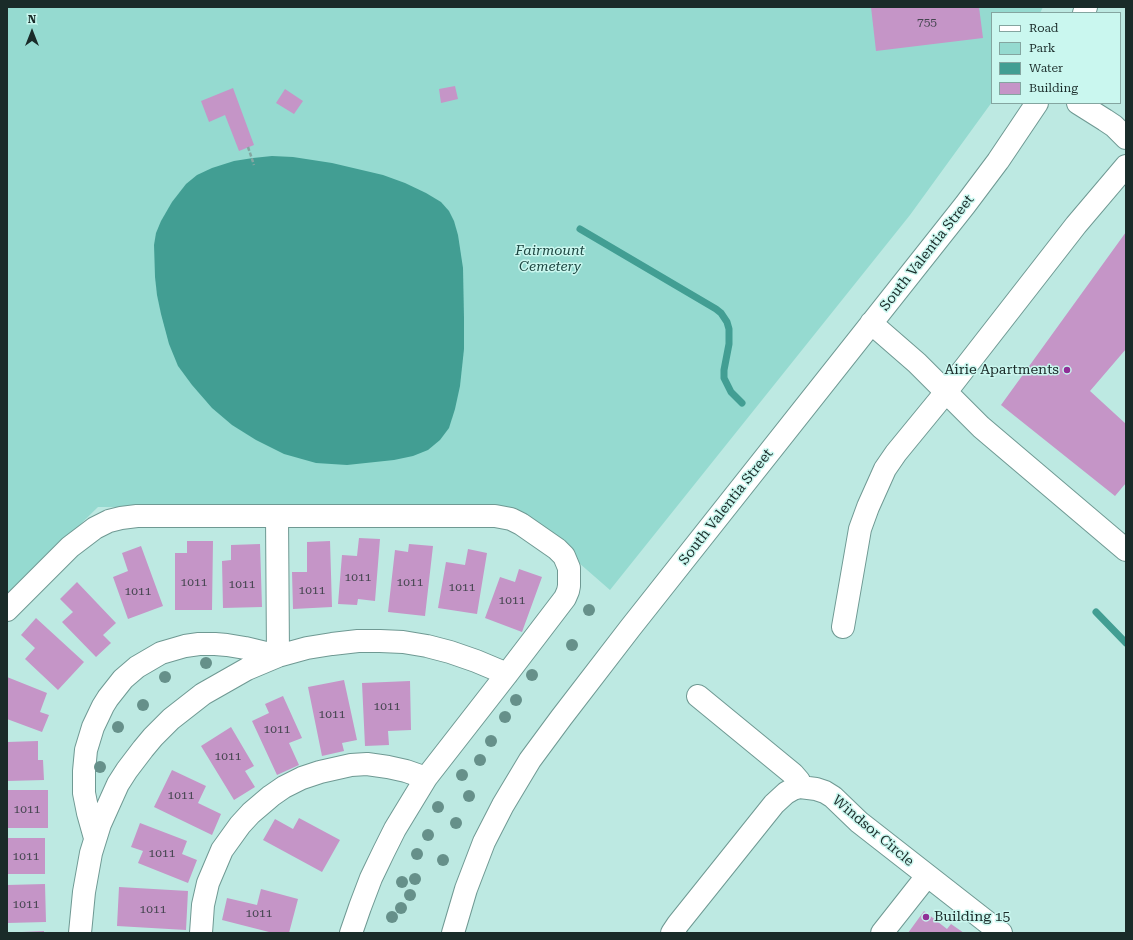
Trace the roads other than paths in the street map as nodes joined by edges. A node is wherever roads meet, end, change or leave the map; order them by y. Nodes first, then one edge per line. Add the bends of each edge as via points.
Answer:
1 (1036, 104) edge
2 (1080, 104) edge
3 (1126, 138) edge
4 (1126, 166) edge
5 (871, 323) junction
6 (946, 392) junction
7 (277, 516) junction
8 (1126, 550) edge
9 (7, 610) edge
10 (843, 627) dead end
11 (278, 656) junction
12 (507, 674) junction
13 (698, 696) dead end
14 (426, 778) junction
15 (800, 787) junction
16 (95, 838) junction
17 (927, 876) junction
18 (80, 933) edge
19 (201, 933) edge
20 (351, 933) edge
21 (454, 933) edge
22 (672, 933) edge
23 (882, 933) edge
24 (1001, 933) edge

1 - 5 street, South Valentia Street via 995,165
2 - 3 street via 1110,123
4 - 6 street via 1076,225
5 - 6 street
5 - 21 street, South Valentia Street via 631,627 530,760 484,842 466,889
6 - 8 street via 991,436
6 - 10 street via 885,469 868,507 856,546
7 - 9 street via 137,516 109,521 70,547
7 - 11 street
7 - 12 street via 495,516 511,519 526,527 564,556 569,568 570,584 565,598
11 - 12 street via 339,643 403,642 450,652
11 - 16 street via 221,683 171,719 127,770 112,797
11 - 16 street via 227,645 185,646 161,653 137,667 124,679 103,706 86,750 84,793
12 - 14 street
13 - 15 street via 793,774
14 - 19 street via 383,766 351,765 320,772 284,787 250,813 222,850 208,883
14 - 20 street via 395,829 372,878
15 - 17 street, Windsor Circle via 816,789 833,797 859,822
15 - 22 street via 786,793 774,804
16 - 18 street via 84,892
17 - 23 street
17 - 24 street, Windsor Circle

